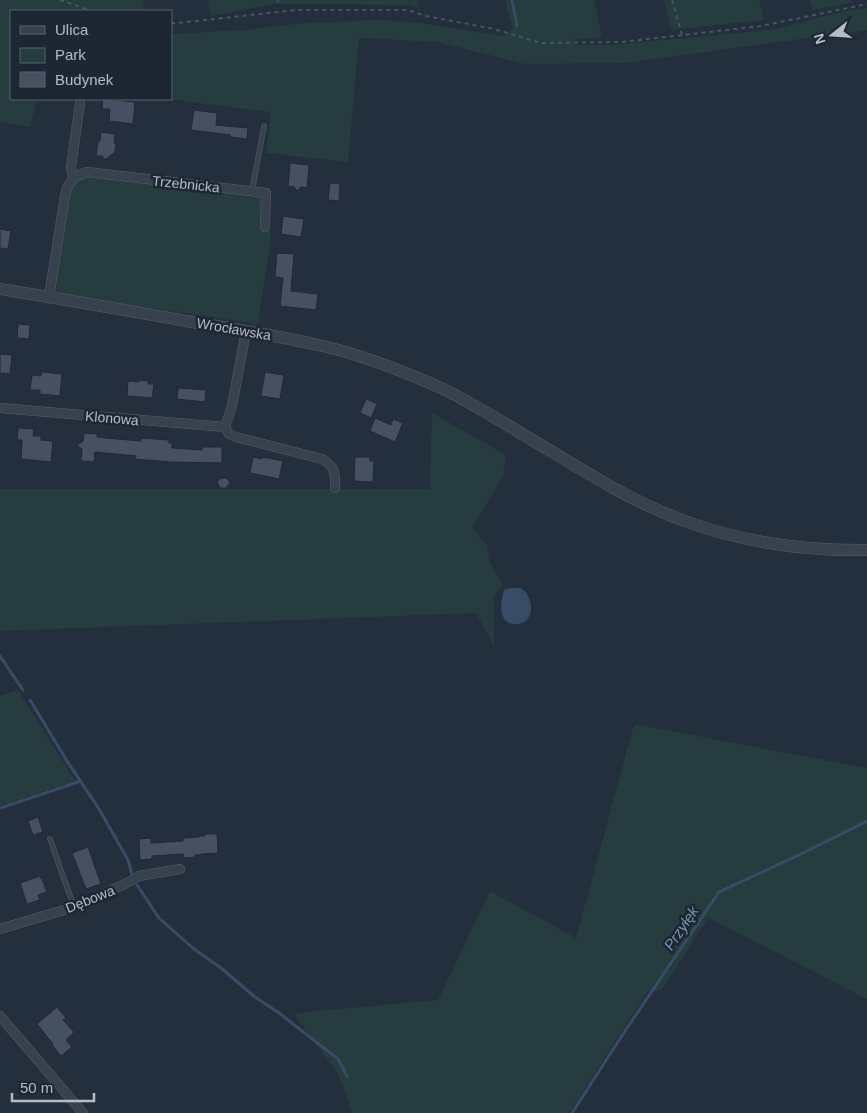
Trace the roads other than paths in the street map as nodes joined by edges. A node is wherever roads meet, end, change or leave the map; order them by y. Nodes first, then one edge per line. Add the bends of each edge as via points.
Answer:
1 (80, 103) dead end
2 (264, 126) dead end
3 (73, 179) junction
4 (252, 191) junction
5 (265, 227) dead end
6 (0, 289) edge
7 (49, 297) junction
8 (246, 331) junction
9 (0, 408) edge
10 (225, 427) junction
11 (335, 488) dead end
12 (867, 550) edge
13 (50, 839) dead end
14 (180, 870) dead end
15 (74, 907) junction
16 (0, 929) edge
17 (0, 1016) edge
18 (83, 1113) edge

1 - 3 street via 71,167
2 - 4 lane
3 - 4 street, Trzebnicka via 87,172
3 - 7 street via 64,196
4 - 5 street via 266,193
6 - 7 street, Wrocławska
7 - 8 street, Wrocławska
8 - 10 street
8 - 12 street, Wrocławska via 318,344 418,377 459,397 593,476 654,508 707,529 778,544
9 - 10 street, Klonowa
10 - 11 street, Klonowa via 236,437 322,459 332,466
13 - 15 lane
14 - 15 street, Dębowa via 139,876
15 - 16 street, Dębowa
17 - 18 street

